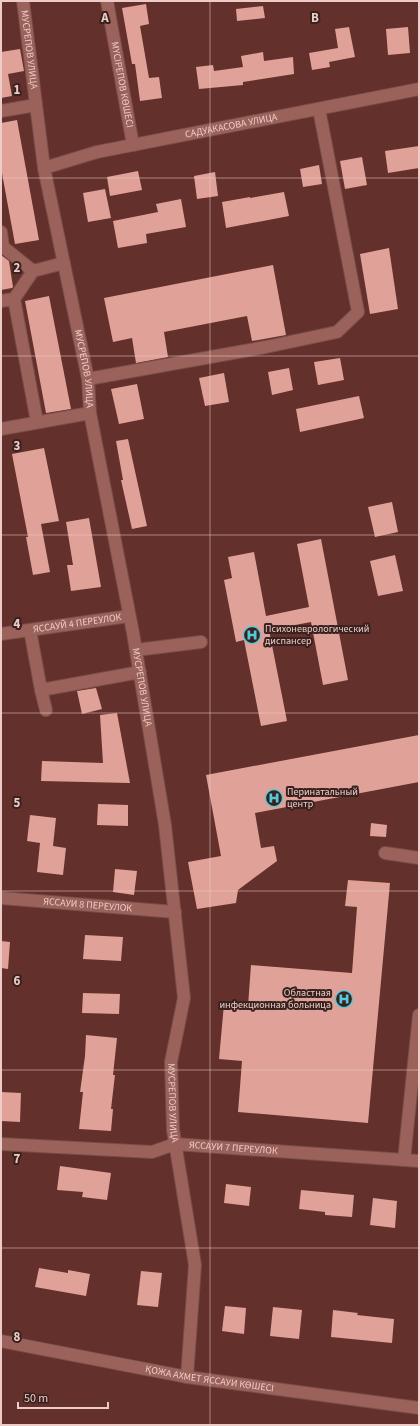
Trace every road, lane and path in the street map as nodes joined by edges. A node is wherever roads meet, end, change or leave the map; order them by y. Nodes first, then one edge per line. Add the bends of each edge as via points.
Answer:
1 (23, 1) edge
2 (107, 1) edge
3 (419, 89) edge
4 (36, 105) junction
5 (319, 109) junction
6 (1, 111) edge
7 (133, 145) junction
8 (44, 168) junction
9 (1, 232) edge
10 (2, 247) edge
11 (64, 263) junction
12 (33, 271) junction
13 (14, 299) junction
14 (1, 301) edge
15 (88, 379) junction
16 (90, 413) junction
17 (37, 422) junction
18 (1, 429) edge
19 (129, 616) junction
20 (30, 630) junction
21 (1, 634) edge
22 (201, 642) dead end
23 (136, 650) junction
24 (140, 672) junction
25 (41, 690) junction
26 (46, 710) dead end
27 (385, 854) dead end
28 (419, 858) edge
29 (1, 898) edge
30 (175, 912) junction
31 (419, 1015) edge
32 (1, 1144) edge
33 (175, 1144) junction
34 (404, 1160) junction
35 (419, 1161) edge
36 (1, 1341) edge
37 (187, 1377) junction
38 (419, 1408) edge

1 - 4 street, МУСРЕПОВ УЛИЦА
2 - 7 street, МҮСІРЕПОВ КӨШЕСІ
3 - 5 street, САДУАКАСОВА УЛИЦА
4 - 6 street
4 - 8 street, МУСРЕПОВ УЛИЦА
5 - 7 street, САДУАКАСОВА УЛИЦА
5 - 15 street via 358,312 337,332
7 - 8 street, САДУАКАСОВА УЛИЦА via 97,152
8 - 11 street, МУСРЕПОВ УЛИЦА
9 - 10 street
10 - 12 street
11 - 12 street
11 - 15 street, МУСРЕПОВ УЛИЦА
12 - 13 street
13 - 14 street
13 - 17 street
15 - 16 street, МУСРЕПОВ УЛИЦА
16 - 17 street
16 - 19 street, МУСРЕПОВ УЛИЦА
17 - 18 street
19 - 20 street, ЯССАУЙ 4 ПЕРЕУЛОК
19 - 23 street, МУСРЕПОВ УЛИЦА
20 - 21 street, ЯССАУЙ 4 ПЕРЕУЛОК
20 - 25 street
22 - 23 street
23 - 24 street, МУСРЕПОВ УЛИЦА
24 - 25 street
24 - 30 street, МУСРЕПОВ УЛИЦА via 165,825
25 - 26 street
27 - 28 street
29 - 30 street, ЯССАУИ 8 ПЕРЕУЛОК
30 - 33 street, МУСРЕПОВ УЛИЦА via 184,998 171,1062
31 - 34 street
32 - 33 street, ЯССАУИ 7 ПЕРЕУЛОК via 152,1152
33 - 34 street, ЯССАУИ 7 ПЕРЕУЛОК
33 - 37 street, МУСРЕПОВ УЛИЦА via 195,1265
34 - 35 street, ЯССАУИ 7 ПЕРЕУЛОК
36 - 37 street, ҚОЖА АХМЕТ ЯССАУИ КӨШЕСІ
37 - 38 street, ҚОЖА АХМЕТ ЯССАУИ КӨШЕСІ

